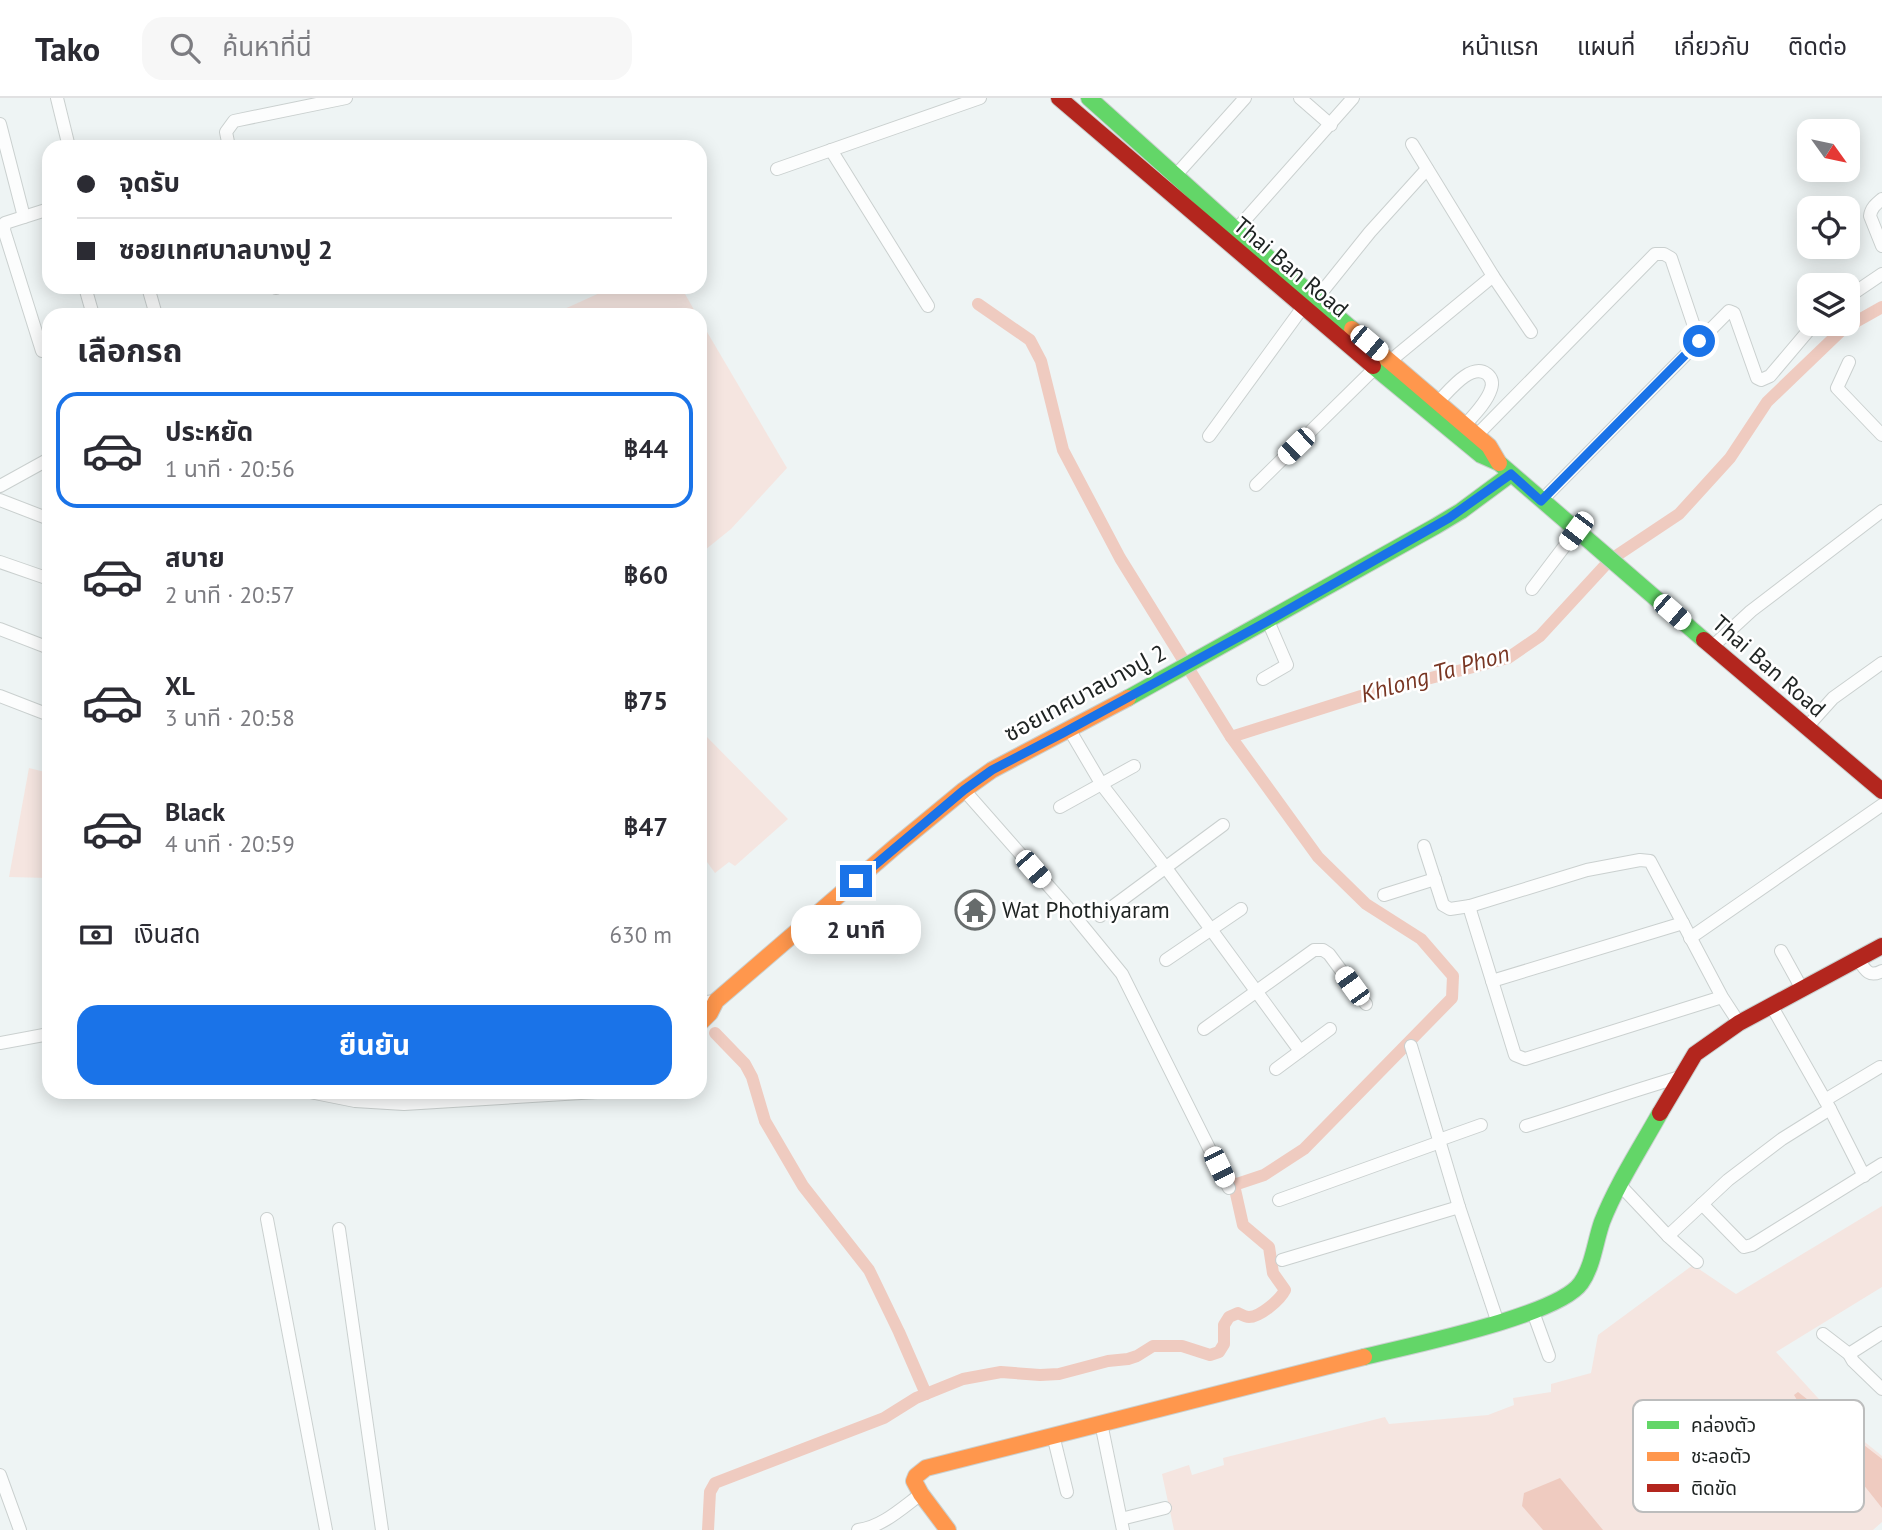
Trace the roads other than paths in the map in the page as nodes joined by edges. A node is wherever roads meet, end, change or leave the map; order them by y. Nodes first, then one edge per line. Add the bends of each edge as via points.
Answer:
1 (57, 98) edge
2 (345, 98) edge
3 (980, 98) edge
4 (1059, 98) edge
5 (1089, 98) edge
6 (1245, 98) edge
7 (1300, 98) edge
8 (1353, 98) edge
9 (1076, 113) junction
10 (0, 124) edge
11 (1331, 125) junction
12 (67, 140) edge
13 (228, 140) edge
14 (1412, 144) dead end
15 (831, 150) junction
16 (777, 169) dead end
17 (1427, 169) junction
18 (1176, 176) junction
19 (1882, 199) edge
20 (42, 211) edge
21 (24, 217) junction
22 (1236, 230) junction
23 (1882, 246) edge
24 (1882, 274) edge
25 (1493, 276) junction
26 (1860, 289) edge
27 (1310, 303) junction
28 (928, 306) dead end
29 (1531, 332) dead end
30 (1804, 336) edge
31 (1699, 341) junction
32 (42, 351) dead end
33 (1390, 361) junction
34 (1849, 362) dead end
35 (1375, 368) junction
36 (1438, 402) junction
37 (1471, 430) junction
38 (1882, 435) edge
39 (1209, 436) dead end
40 (42, 463) edge
41 (1505, 469) junction
42 (1256, 485) dead end
43 (0, 486) edge
44 (0, 499) edge
45 (1541, 501) junction
46 (1882, 511) edge
47 (42, 516) edge
48 (1576, 531) junction
49 (0, 562) edge
50 (42, 577) edge
51 (1532, 589) dead end
52 (1268, 621) junction
53 (0, 629) edge
54 (42, 645) edge
55 (1712, 647) junction
56 (1882, 663) edge
57 (1264, 679) dead end
58 (0, 696) edge
59 (42, 712) edge
60 (1806, 728) junction
61 (1069, 729) junction
62 (1134, 766) dead end
63 (1102, 785) junction
64 (964, 790) junction
65 (1882, 791) edge
66 (1882, 805) edge
67 (1060, 807) dead end
68 (1223, 825) dead end
69 (1424, 846) dead end
70 (1166, 868) junction
71 (1435, 880) junction
72 (1384, 895) dead end
73 (1471, 906) junction
74 (1241, 909) dead end
75 (1100, 916) dead end
76 (1683, 923) junction
77 (1211, 929) junction
78 (1690, 938) junction
79 (1882, 947) edge
80 (1781, 951) dead end
81 (1858, 959) junction
82 (1167, 960) dead end
83 (1882, 971) edge
84 (1492, 981) junction
85 (1802, 989) junction
86 (1256, 992) junction
87 (1722, 997) junction
88 (707, 999) edge
89 (1366, 1004) dead end
90 (1771, 1005) junction
91 (1739, 1023) junction
92 (1204, 1029) dead end
93 (1330, 1029) dead end
94 (42, 1035) edge
95 (30, 1037) junction
96 (42, 1040) edge
97 (0, 1043) edge
98 (1411, 1046) dead end
99 (1300, 1051) junction
100 (1880, 1067) dead end
101 (1276, 1069) dead end
102 (1680, 1077) junction
103 (345, 1099) edge
104 (484, 1099) edge
105 (1827, 1105) junction
106 (1482, 1125) dead end
107 (1526, 1126) dead end
108 (1440, 1141) junction
109 (1882, 1164) edge
110 (1864, 1176) junction
111 (1619, 1184) junction
112 (1229, 1188) dead end
113 (1279, 1200) dead end
114 (1702, 1204) junction
115 (1459, 1207) junction
116 (267, 1219) dead end
117 (339, 1229) dead end
118 (1668, 1236) junction
119 (1282, 1260) dead end
120 (1697, 1262) dead end
121 (1533, 1312) junction
122 (1499, 1322) junction
123 (1823, 1334) dead end
124 (1882, 1334) edge
125 (1849, 1354) junction
126 (1549, 1356) dead end
127 (1882, 1389) edge
128 (1101, 1423) junction
129 (1053, 1435) junction
130 (0, 1475) edge
131 (1067, 1492) dead end
132 (921, 1494) junction
133 (1165, 1508) dead end
134 (1122, 1525) edge
135 (20, 1530) edge
136 (326, 1530) edge
137 (382, 1530) edge
138 (858, 1530) edge
139 (948, 1530) edge

1 - 12 street
2 - 13 street via 234,121 226,132
3 - 15 street
4 - 9 street, Thai Ban Road
5 - 9 street
5 - 18 street, Thai Ban Road
6 - 18 street
7 - 11 street
8 - 11 street
9 - 27 street, Thai Ban Road
10 - 21 street
11 - 22 street
14 - 17 street
15 - 16 street
15 - 28 street
17 - 25 street
17 - 27 street
18 - 22 street, Thai Ban Road
19 - 23 street via 1870,216
20 - 21 street
21 - 32 street via 5,223 4,230
22 - 27 street, Thai Ban Road
24 - 26 street
25 - 29 street
25 - 33 street
27 - 33 street, Thai Ban Road
27 - 35 street, Thai Ban Road
27 - 39 street
30 - 31 street via 1763,380 1757,378 1732,312
31 - 37 street via 1671,258 1656,254
31 - 45 street
33 - 36 street, Thai Ban Road
34 - 38 street via 1837,388
35 - 41 street, Thai Ban Road via 1481,455
35 - 42 street
36 - 37 street, Thai Ban Road
36 - 37 street via 1463,376 1482,371 1490,376 1491,391
37 - 41 street, Thai Ban Road
40 - 43 street
41 - 45 street, Thai Ban Road
41 - 52 street, ซอยเทศบาลบางปู 2 via 1461,511
44 - 47 street
45 - 48 street, Thai Ban Road
46 - 55 street via 1751,611
48 - 51 street
48 - 55 street, Thai Ban Road
49 - 50 street
52 - 57 street via 1287,665
52 - 61 street, ซอยเทศบาลบางปู 2
53 - 54 street
55 - 60 street, Thai Ban Road
56 - 60 street via 1833,698
58 - 59 street
60 - 65 street, Thai Ban Road
61 - 63 street
61 - 64 street, ซอยเทศบาลบางปู 2 via 1012,758
62 - 63 street
63 - 67 street
63 - 70 street
64 - 88 street, ซอยเทศบาลบางปู 2
64 - 112 street via 1122,974
66 - 78 street
68 - 70 street
69 - 71 street
70 - 75 street
70 - 77 street
71 - 72 street
71 - 73 street via 1446,907
73 - 76 street via 1587,870 1645,860 1650,861
73 - 84 street
74 - 77 street
76 - 78 street
76 - 84 street
77 - 82 street
77 - 86 street
78 - 87 street
79 - 81 street
80 - 85 street
81 - 83 street via 1868,973
81 - 85 street
84 - 87 street via 1515,1055 1525,1059
85 - 90 street
86 - 89 street via 1314,950 1324,950
86 - 92 street
86 - 99 street
87 - 91 street
90 - 91 street
90 - 105 street
91 - 102 street via 1695,1054
93 - 99 street
94 - 95 street
95 - 96 street
95 - 97 street
98 - 108 street
99 - 101 street
100 - 105 street
102 - 107 street
102 - 111 street
103 - 104 street via 404,1104
105 - 110 street
105 - 114 street
106 - 108 street
108 - 113 street
108 - 115 street
109 - 110 street
110 - 114 street via 1744,1247
111 - 118 street
111 - 121 street via 1580,1284
114 - 118 street
115 - 119 street
115 - 122 street
116 - 136 street
117 - 137 street
118 - 120 street
121 - 122 street
121 - 126 street
122 - 128 street
123 - 125 street
124 - 125 street
125 - 127 street
128 - 129 street
128 - 134 street
129 - 131 street
129 - 132 street via 926,1468 914,1481
130 - 135 street
132 - 138 street via 879,1524
132 - 139 street
133 - 134 street

